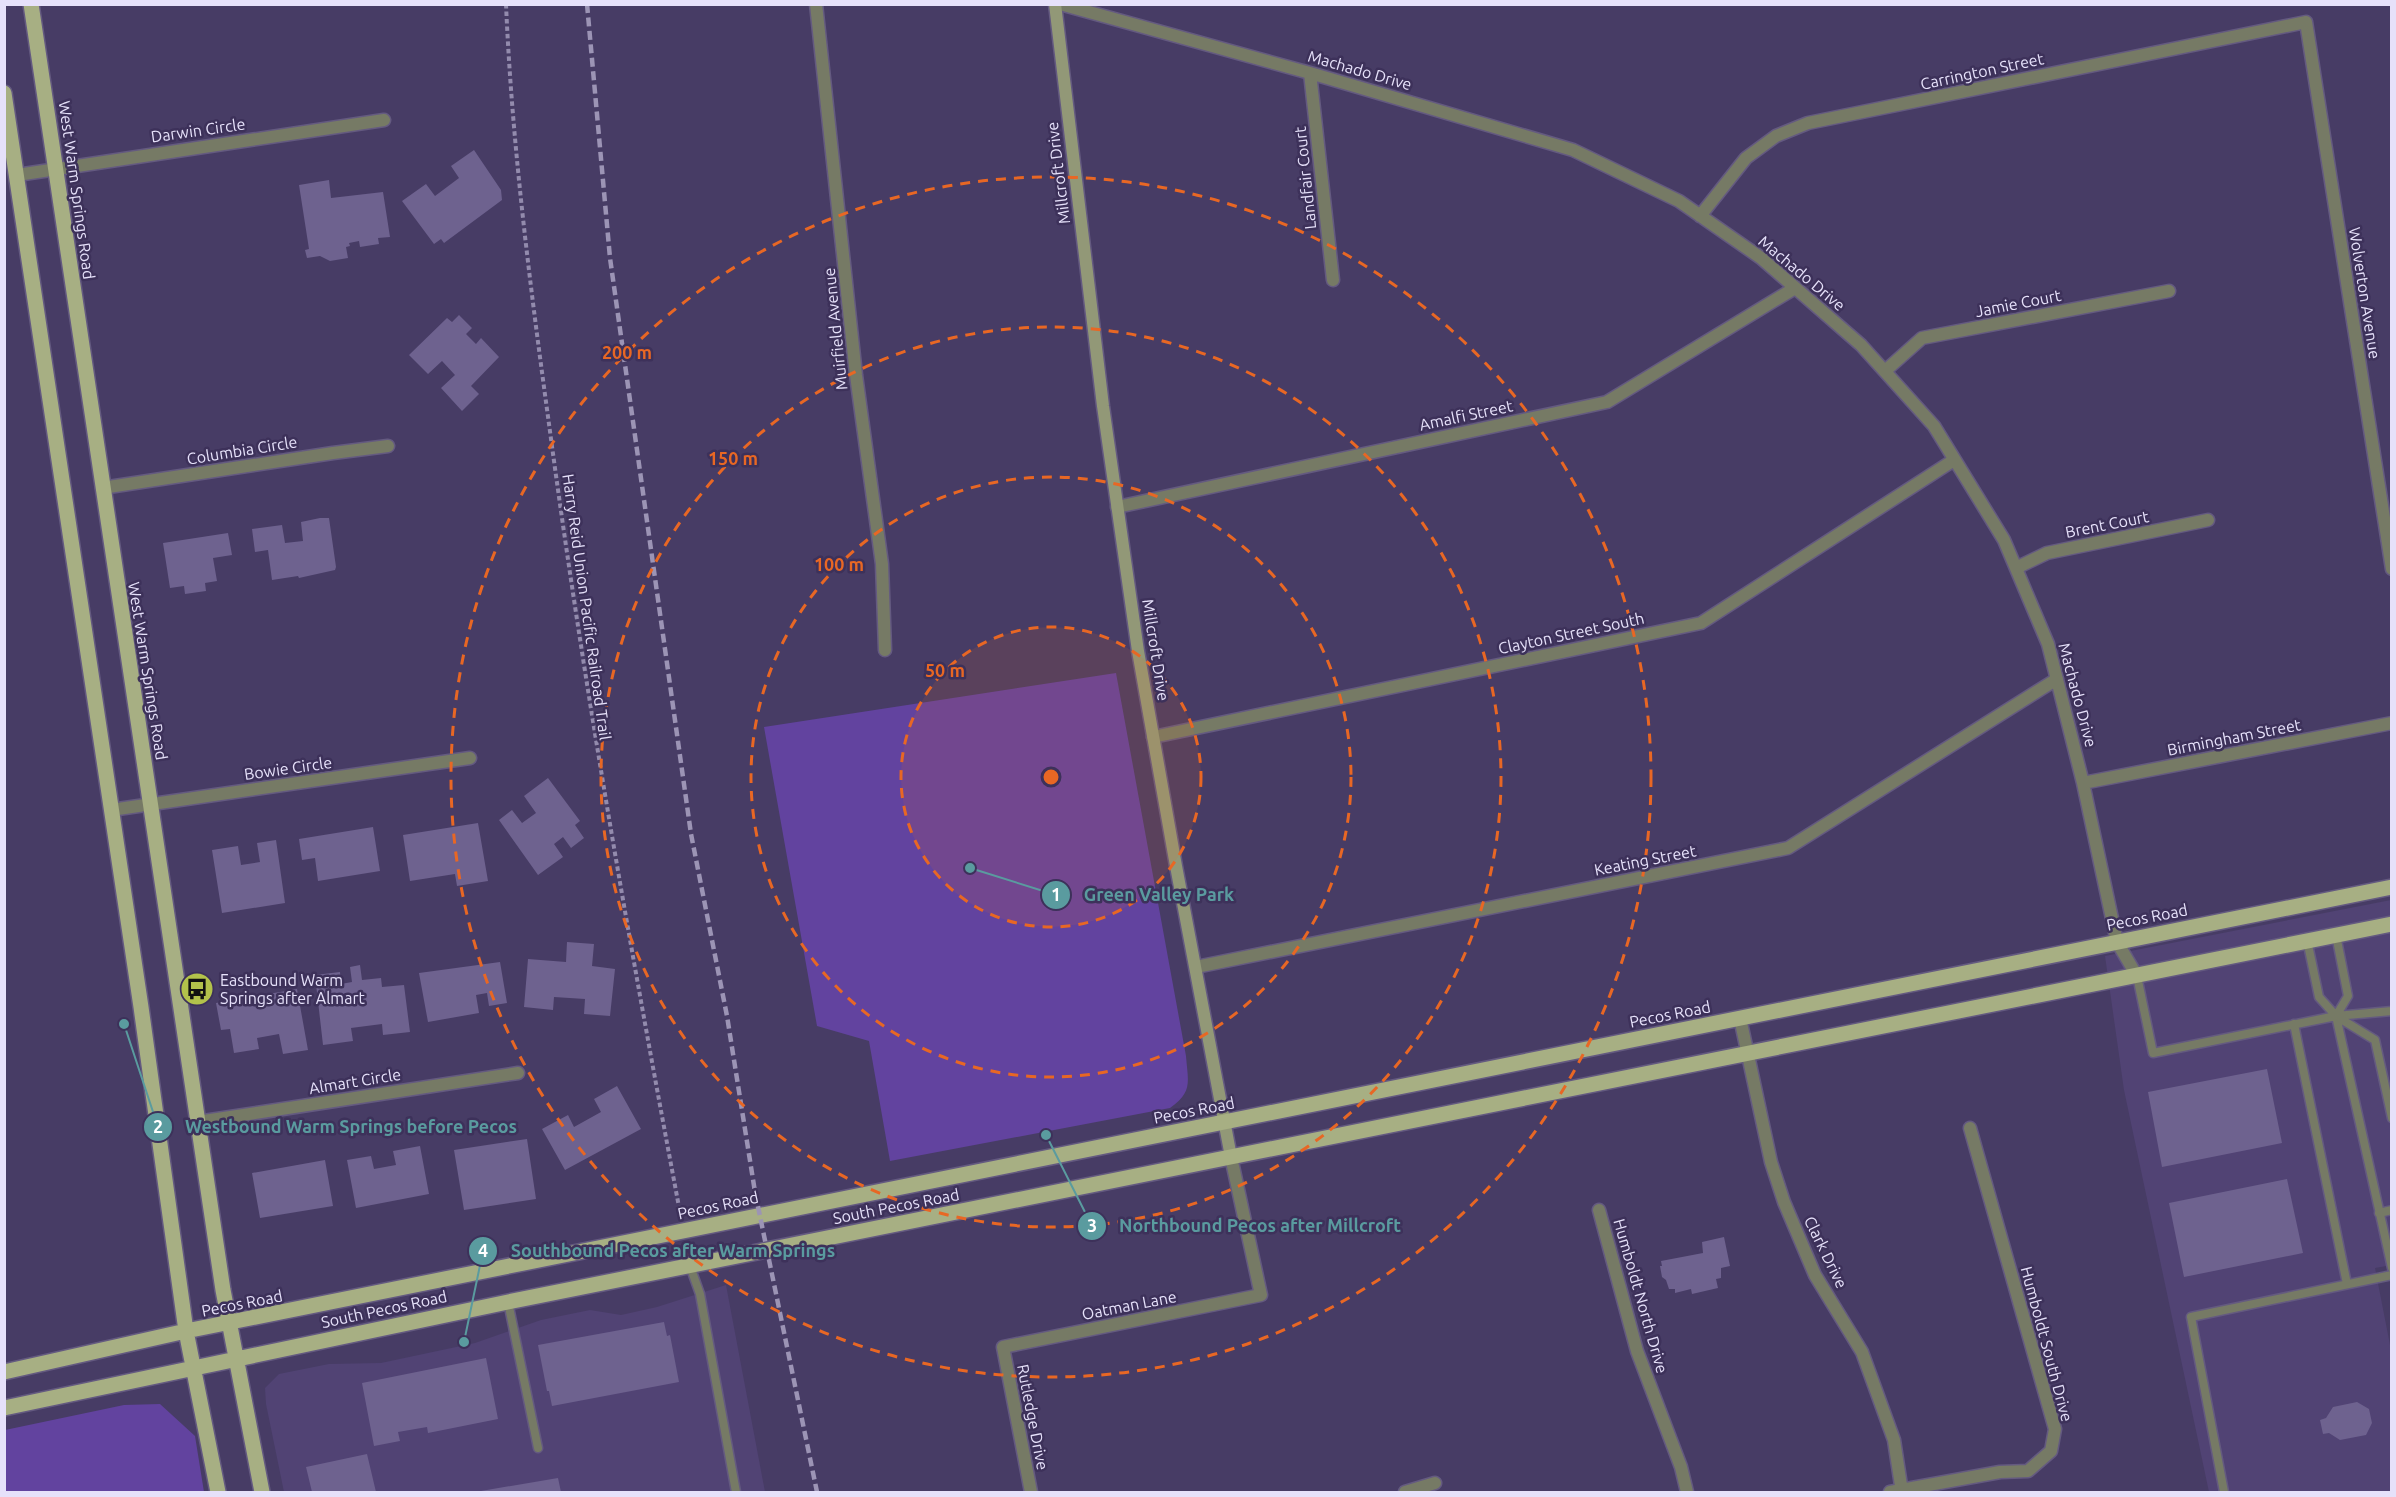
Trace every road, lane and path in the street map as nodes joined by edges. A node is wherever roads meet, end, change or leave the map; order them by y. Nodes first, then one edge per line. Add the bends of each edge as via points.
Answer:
1 (31, 4) edge
2 (506, 4) edge
3 (816, 4) edge
4 (1055, 4) edge
5 (1060, 4) edge
6 (2306, 22) joint
7 (1310, 73) junction
8 (4, 93) edge
9 (384, 120) dead end
10 (56, 169) junction
11 (17, 175) junction
12 (1700, 216) junction
13 (1333, 280) dead end
14 (1795, 288) junction
15 (2169, 291) dead end
16 (1885, 371) junction
17 (388, 446) dead end
18 (1954, 460) junction
19 (102, 488) junction
20 (1117, 507) junction
21 (2208, 520) dead end
22 (2016, 568) junction
23 (2391, 569) edge
24 (885, 650) dead end
25 (2057, 679) junction
26 (2391, 723) edge
27 (1153, 737) junction
28 (470, 758) dead end
29 (2083, 783) junction
30 (151, 804) junction
31 (111, 810) junction
32 (2391, 887) edge
33 (2391, 924) edge
34 (2336, 935) junction
35 (2307, 940) junction
36 (2117, 942) junction
37 (1196, 967) junction
38 (2137, 976) junction
39 (2391, 1011) edge
40 (2336, 1016) junction
41 (1740, 1018) junction
42 (2294, 1024) junction
43 (1747, 1053) junction
44 (518, 1074) dead end
45 (2391, 1118) edge
46 (197, 1122) junction
47 (1225, 1122) junction
48 (1970, 1128) dead end
49 (1231, 1157) junction
50 (679, 1207) dead end
51 (1599, 1210) dead end
52 (2391, 1210) edge
53 (2379, 1212) junction
54 (690, 1266) junction
55 (2391, 1268) edge
56 (2391, 1275) edge
57 (2347, 1284) junction
58 (1261, 1295) joint
59 (508, 1302) junction
60 (229, 1324) junction
61 (186, 1331) junction
62 (1003, 1347) joint
63 (235, 1358) junction
64 (192, 1367) junction
65 (4, 1372) edge
66 (4, 1408) edge
67 (538, 1448) dead end
68 (1435, 1483) dead end
69 (218, 1492) edge
70 (262, 1492) edge
71 (736, 1492) edge
72 (1031, 1492) edge
73 (1405, 1492) edge
74 (1687, 1492) edge
75 (1898, 1492) edge
76 (2224, 1492) edge

1 - 10 main road, West Warm Springs Road
2 - 50 path, Harry Reid Union Pacific Railroad Trail via 514,129 561,518 613,854
3 - 24 street, Muirfield Avenue via 856,375 882,564
4 - 20 street, Millcroft Drive
5 - 7 street, Machado Drive
6 - 12 street, Carrington Street via 1808,123 1776,136 1746,158
6 - 23 street, Wolverton Avenue
7 - 12 street, Machado Drive via 1573,150 1679,201
7 - 13 street, Landfair Court
8 - 11 main road
9 - 10 street, Darwin Circle
10 - 11 street, Darwin Circle
10 - 19 main road, West Warm Springs Road
11 - 31 main road
12 - 14 street, Machado Drive via 1761,258
14 - 16 street, Machado Drive
14 - 20 street, Amalfi Street via 1607,402
15 - 16 street, Jamie Court via 1923,338
16 - 18 street, Machado Drive via 1934,426
17 - 19 street, Columbia Circle
18 - 22 street, Machado Drive via 2004,540
18 - 27 street, Clayton Street South via 1701,623
19 - 30 main road, West Warm Springs Road
20 - 27 street, Millcroft Drive
21 - 22 street, Brent Court via 2047,553
22 - 25 street, Machado Drive via 2048,644
25 - 29 street, Machado Drive
25 - 37 street, Keating Street via 1788,848
26 - 29 street, Birmingham Street
27 - 37 street, Millcroft Drive
28 - 30 street, Bowie Circle
29 - 36 street, Machado Drive
30 - 31 street, Bowie Circle
30 - 46 main road, West Warm Springs Road
31 - 61 main road
32 - 36 main road, Pecos Road
33 - 34 main road
34 - 35 main road
34 - 40 lane via 2348,996
35 - 38 main road
35 - 40 lane via 2319,998
36 - 38 street, Machado Drive
36 - 41 main road, Pecos Road
37 - 47 street, Millcroft Drive
38 - 42 lane via 2153,1053
38 - 43 main road
39 - 40 lane
40 - 42 lane
40 - 45 lane via 2375,1040
40 - 53 lane
41 - 43 street, Clark Drive
41 - 47 main road, Pecos Road
42 - 57 lane
43 - 49 main road, South Pecos Road
43 - 75 street, Clark Drive via 1784,1202 1815,1275 1862,1352 1894,1440
44 - 46 street, Almart Circle
46 - 60 main road, West Warm Springs Road
47 - 49 street, Millcroft Drive
47 - 60 main road, Pecos Road
48 - 75 street, Humboldt South Drive via 2055,1429 2051,1451 2028,1471 2000,1472
49 - 54 main road, South Pecos Road
49 - 58 street, Millcroft Drive
51 - 74 street, Humboldt North Drive via 1637,1351
52 - 53 lane
53 - 55 lane
54 - 59 main road, South Pecos Road
54 - 71 lane via 699,1294
56 - 57 lane
57 - 76 lane via 2192,1317
58 - 62 street, Oatman Lane
59 - 63 main road, South Pecos Road
59 - 67 lane
60 - 61 main road, Pecos Road
60 - 63 main road, West Warm Springs Road
61 - 64 main road
61 - 65 main road, Pecos Road
62 - 72 street, Rutledge Drive
63 - 64 main road, South Pecos Road
63 - 70 main road, West Warm Springs Road
64 - 66 main road, South Pecos Road
64 - 69 main road
68 - 73 street

